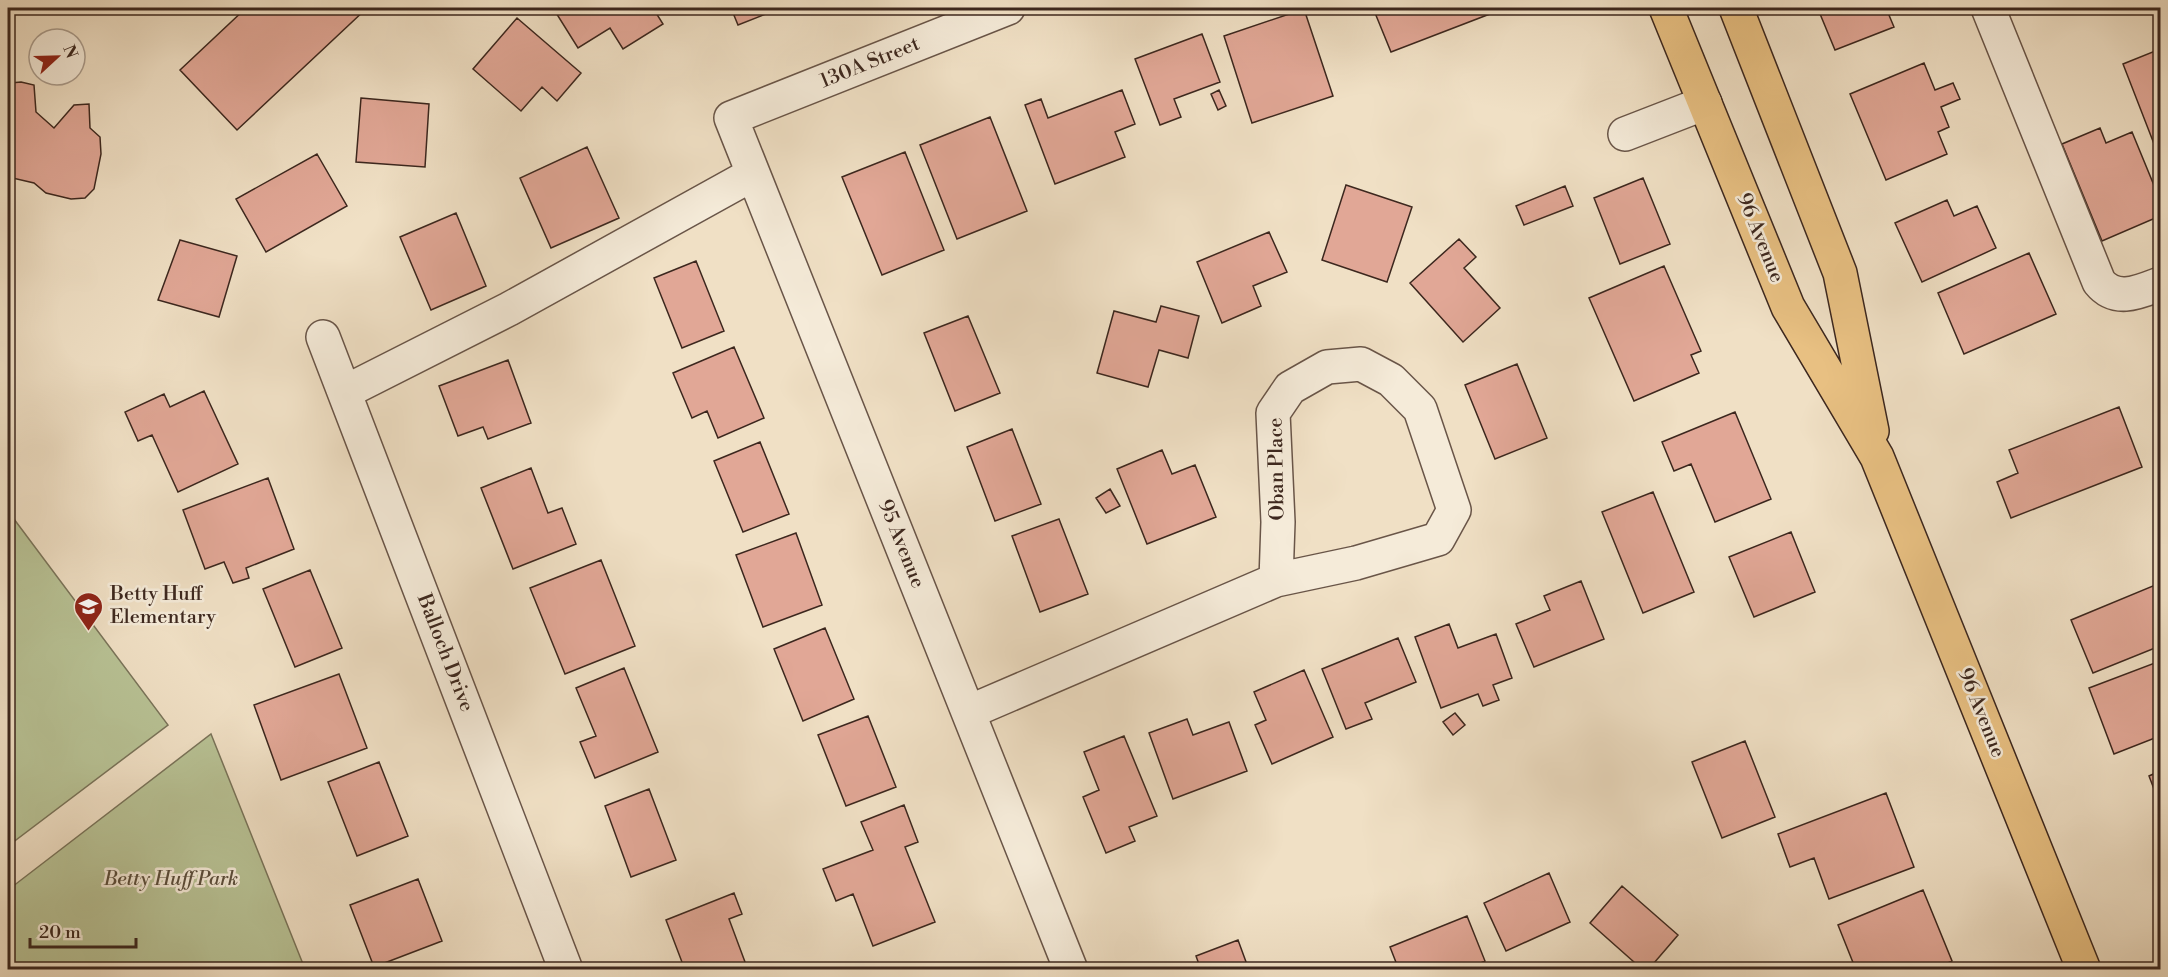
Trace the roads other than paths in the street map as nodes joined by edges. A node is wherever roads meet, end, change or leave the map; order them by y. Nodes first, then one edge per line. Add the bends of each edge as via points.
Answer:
1 (1008, 8) edge
2 (1666, 8) edge
3 (1736, 8) edge
4 (1988, 8) edge
5 (1705, 103) junction
6 (731, 118) joint
7 (1625, 134) dead end
8 (753, 174) junction
9 (2160, 284) edge
10 (323, 337) dead end
11 (345, 392) junction
12 (1877, 457) junction
13 (1276, 580) junction
14 (969, 712) junction
15 (566, 969) edge
16 (1071, 969) edge
17 (2084, 969) edge

1 - 6 street, 130A Street
2 - 5 main road, 96 Avenue
3 - 12 main road, 96 Avenue via 1840,273
4 - 9 street via 2099,282 2105,289 2126,295
5 - 7 street
5 - 12 main road, 96 Avenue via 1788,307
6 - 8 street, 95 Avenue
8 - 11 street via 509,309
8 - 14 street, 95 Avenue
10 - 11 street, Balloch Drive
11 - 15 street, Balloch Drive
12 - 17 main road, 96 Avenue
13 - 13 street, Oban Place via 1356,563 1438,539 1454,510 1420,409 1391,380 1361,364 1327,367 1290,388 1273,413 1278,522
13 - 14 street, Oban Place
14 - 16 street, 95 Avenue

